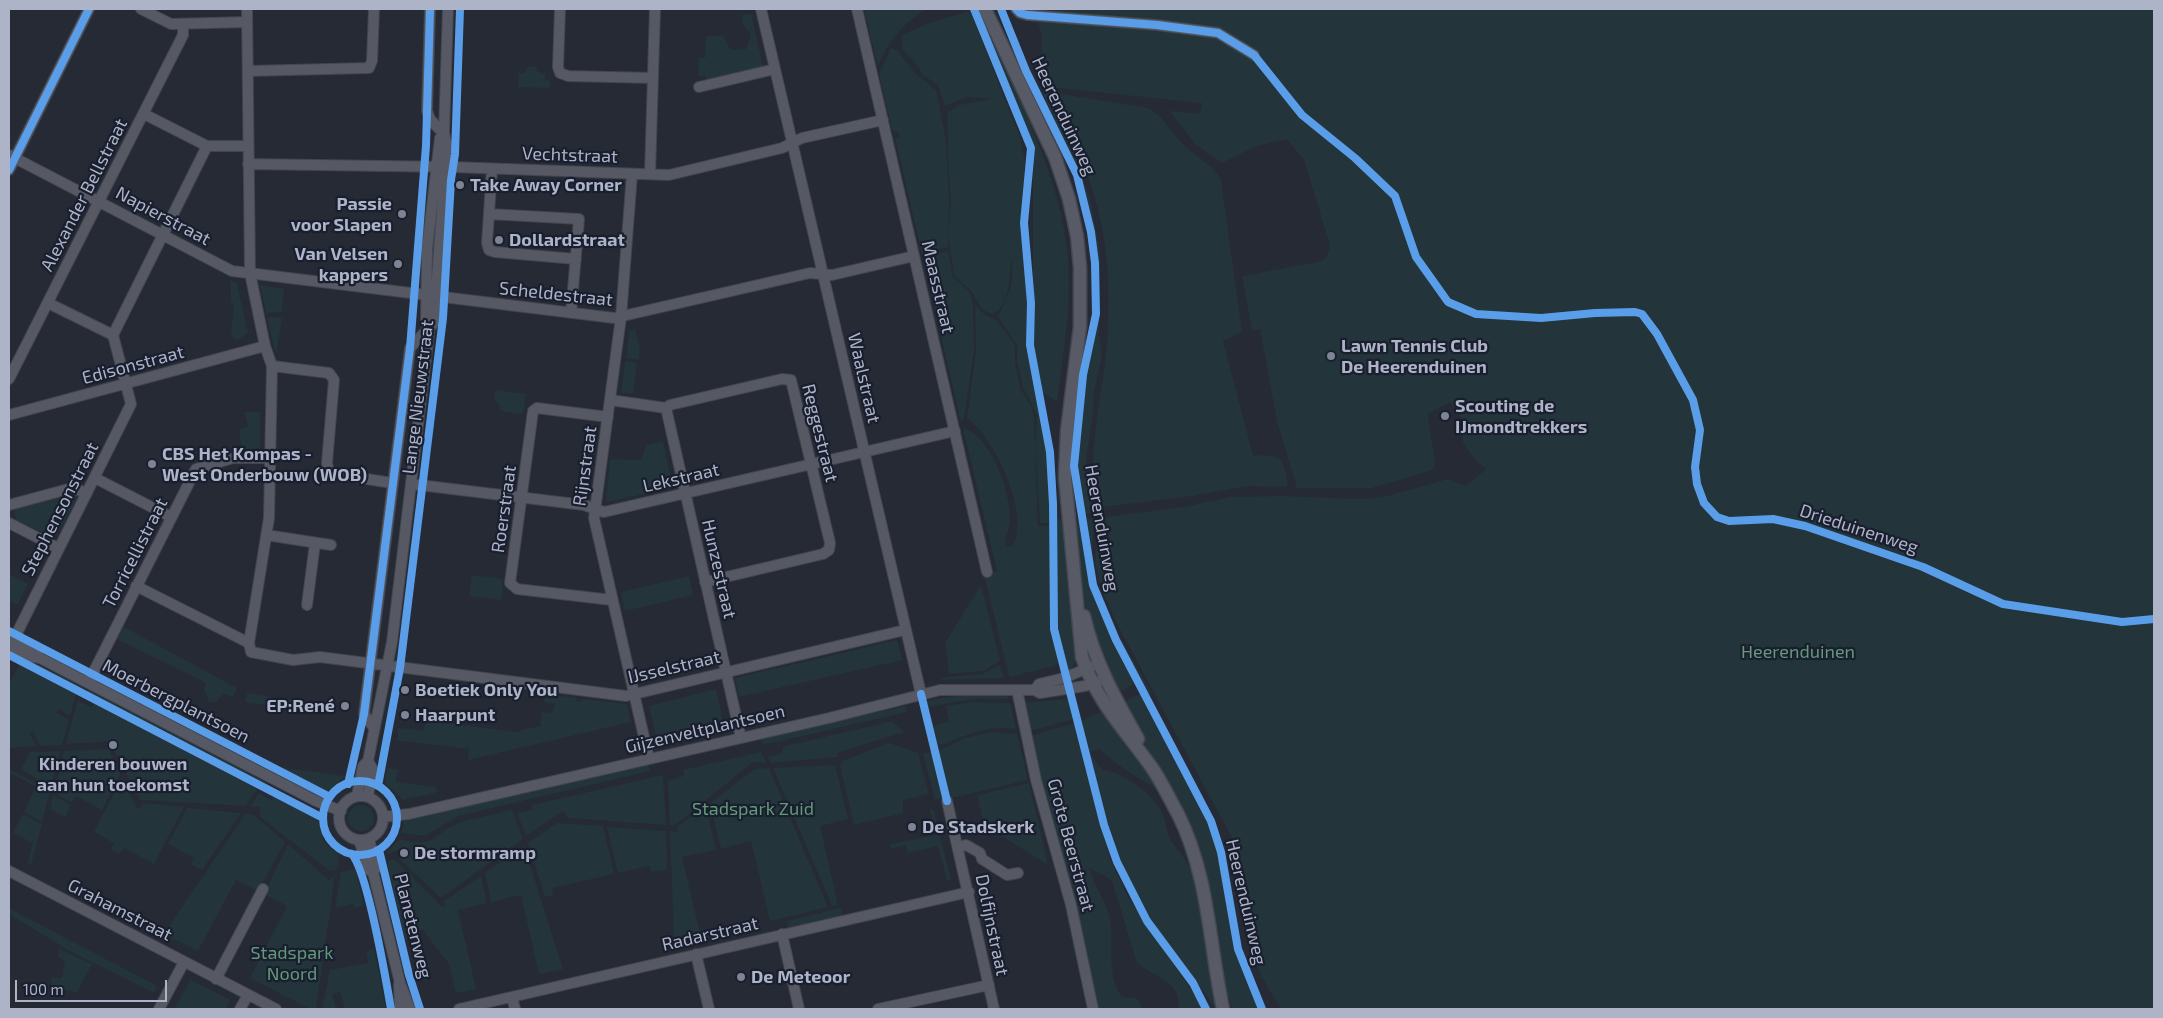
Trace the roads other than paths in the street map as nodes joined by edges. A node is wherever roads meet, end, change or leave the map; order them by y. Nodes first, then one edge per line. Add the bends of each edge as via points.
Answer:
1 (89, 9) edge
2 (142, 9) edge
3 (247, 9) edge
4 (374, 9) edge
5 (430, 9) edge
6 (448, 9) edge
7 (560, 9) edge
8 (655, 9) edge
9 (760, 9) edge
10 (857, 9) edge
11 (985, 9) edge
12 (994, 9) edge
13 (1016, 9) edge
14 (247, 22) junction
15 (183, 24) junction
16 (1002, 40) junction
17 (1254, 55) dead end
18 (774, 69) junction
19 (248, 71) junction
20 (653, 78) junction
21 (699, 87) dead end
22 (144, 114) junction
23 (883, 120) junction
24 (444, 131) junction
25 (792, 143) junction
26 (207, 146) junction
27 (248, 146) junction
28 (12, 157) edge
29 (248, 164) junction
30 (441, 168) junction
31 (492, 168) junction
32 (9, 170) edge
33 (632, 174) junction
34 (650, 174) junction
35 (99, 201) junction
36 (489, 214) junction
37 (163, 235) junction
38 (914, 256) junction
39 (576, 258) junction
40 (250, 273) junction
41 (822, 273) junction
42 (432, 296) junction
43 (48, 303) junction
44 (572, 313) junction
45 (621, 317) junction
46 (429, 331) junction
47 (113, 335) junction
48 (265, 346) junction
49 (272, 366) junction
50 (9, 379) edge
51 (127, 384) junction
52 (610, 400) junction
53 (666, 408) junction
54 (9, 415) edge
55 (608, 416) junction
56 (955, 431) junction
57 (864, 452) junction
58 (269, 458) junction
59 (811, 465) junction
60 (95, 478) junction
61 (392, 483) junction
62 (411, 484) junction
63 (87, 493) junction
64 (684, 494) junction
65 (521, 498) junction
66 (9, 505) edge
67 (596, 510) junction
68 (171, 517) junction
69 (9, 523) edge
70 (266, 535) junction
71 (315, 543) junction
72 (331, 545) dead end
73 (58, 548) junction
74 (987, 572) dead end
75 (705, 582) junction
76 (136, 586) junction
77 (612, 600) junction
78 (1078, 600) junction
79 (306, 605) dead end
80 (906, 630) junction
81 (10, 643) edge
82 (248, 643) junction
83 (370, 663) junction
84 (1098, 663) junction
85 (387, 666) junction
86 (1086, 669) junction
87 (726, 672) junction
88 (1106, 679) junction
89 (88, 683) junction
90 (1092, 684) junction
91 (1017, 690) junction
92 (1036, 690) junction
93 (634, 693) junction
94 (921, 694) junction
95 (374, 728) junction
96 (741, 738) junction
97 (649, 759) junction
98 (368, 761) junction
99 (1149, 764) junction
100 (357, 796) junction
101 (368, 797) junction
102 (948, 801) dead end
103 (341, 811) junction
104 (383, 817) junction
105 (364, 839) junction
106 (958, 847) junction
107 (9, 871) edge
108 (1018, 873) dead end
109 (263, 889) dead end
110 (969, 892) junction
111 (782, 934) junction
112 (696, 954) junction
113 (184, 962) junction
114 (216, 979) junction
115 (400, 983) junction
116 (989, 985) junction
117 (248, 995) junction
118 (512, 997) junction
119 (159, 1009) edge
120 (240, 1009) edge
121 (276, 1009) edge
122 (400, 1009) edge
123 (410, 1009) edge
124 (459, 1009) edge
125 (514, 1009) edge
126 (709, 1009) edge
127 (799, 1009) edge
128 (878, 1009) edge
129 (994, 1009) edge
130 (1093, 1009) edge
131 (1223, 1009) edge

1 - 28 street
2 - 15 street via 171,24
3 - 14 street
4 - 19 street via 369,68
5 - 24 street via 427,111 430,119
6 - 24 street, Lange Nieuwstraat
7 - 20 street via 560,72 568,76
8 - 20 street
9 - 18 street, Waalstraat
10 - 23 street, Maasstraat
11 - 16 main road, Heerenduinweg
12 - 16 main road, Heerenduinweg
13 - 17 street via 1027,16 1157,25 1218,33
14 - 15 street
14 - 19 street
15 - 22 street, Alexander Bellstraat via 183,35
16 - 78 main road, Heerenduinweg via 1060,169 1077,236 1080,327 1067,431 1065,477
18 - 21 street
18 - 25 street, Waalstraat
19 - 27 street
20 - 34 street
22 - 26 street
22 - 35 street, Alexander Bellstraat
23 - 25 street, Vechtstraat
23 - 38 street, Maasstraat
24 - 30 street, Lange Nieuwstraat via 447,139
25 - 34 street, Vechtstraat via 670,175
25 - 41 street, Waalstraat
26 - 27 street
26 - 37 street
27 - 29 street
28 - 32 street
28 - 35 street, Napierstraat
29 - 30 street, Vechtstraat
29 - 40 street
30 - 31 street, Vechtstraat
30 - 42 street, Lange Nieuwstraat via 427,249
31 - 33 street, Vechtstraat
31 - 36 street
33 - 34 street, Vechtstraat
33 - 45 street, Rijnstraat
35 - 37 street, Napierstraat
35 - 43 street, Alexander Bellstraat
36 - 39 street via 487,246 492,252
36 - 39 street via 579,219
37 - 40 street, Napierstraat via 232,271
37 - 47 street
38 - 41 street, Scheldestraat via 832,275
38 - 56 street, Maasstraat
39 - 44 street
40 - 42 street, Scheldestraat
40 - 48 street
41 - 45 street, Scheldestraat via 810,273
41 - 57 street, Waalstraat
42 - 44 street, Scheldestraat
42 - 46 street, Lange Nieuwstraat via 426,323
43 - 47 street
43 - 50 street, Alexander Bellstraat
44 - 45 street, Scheldestraat
45 - 52 street, Rijnstraat
46 - 61 street, Lange Nieuwstraat via 410,348
46 - 62 street, Lange Nieuwstraat
47 - 51 street, Stephensonstraat
48 - 49 street
48 - 51 street, Edisonstraat
49 - 58 street
49 - 61 street via 332,376 329,473
51 - 54 street, Edisonstraat
51 - 60 street, Stephensonstraat via 131,404
52 - 53 street, Reggestraat
52 - 55 street, Rijnstraat
53 - 59 street, Reggestraat via 670,404 788,378 793,384
53 - 64 street, Hunzestraat
55 - 65 street, Roerstraat via 537,408 533,411
55 - 67 street, Rijnstraat
56 - 57 street, Lekstraat
56 - 74 street, Maasstraat
57 - 59 street, Lekstraat
57 - 80 street, Waalstraat
58 - 68 street, Torricellistraat via 233,458 200,466
58 - 70 street
59 - 64 street, Lekstraat
59 - 75 street, Reggestraat via 829,550
60 - 63 street, Stephensonstraat
60 - 68 street
61 - 83 street, Lange Nieuwstraat
62 - 65 street, Lekstraat
62 - 85 street, Lange Nieuwstraat
63 - 66 street via 72,488
63 - 73 street, Stephensonstraat
64 - 67 street, Lekstraat via 604,512
64 - 75 street, Hunzestraat
65 - 67 street, Lekstraat via 584,505
65 - 77 street, Roerstraat via 512,585 517,589
67 - 77 street, Rijnstraat via 594,518
68 - 76 street, Torricellistraat
69 - 73 street
70 - 71 street
70 - 82 street
71 - 72 street
71 - 79 street
73 - 81 street, Stephensonstraat
75 - 87 street, Hunzestraat
76 - 82 street
76 - 89 street, Torricellistraat
77 - 93 street, Rijnstraat
78 - 84 main road, Heerenduinweg
78 - 86 main road, Heerenduinweg via 1080,643
80 - 87 street, IJsselstraat
80 - 94 street, Waalstraat
81 - 89 street, Moerbergplantsoen via 31,649 40,658
82 - 83 street, IJsselstraat via 255,654 293,660 320,657
83 - 85 street, IJsselstraat
83 - 95 street, Lange Nieuwstraat via 364,714
84 - 86 street, Gijzenveltplantsoen
84 - 88 main road, Heerenduinweg
85 - 93 street, IJsselstraat via 626,696
85 - 95 street, Lange Nieuwstraat
86 - 90 main road, Heerenduinweg
86 - 92 street, Gijzenveltplantsoen via 1039,684
87 - 93 street, IJsselstraat
87 - 96 street, Hunzestraat
88 - 90 street, Gijzenveltplantsoen
88 - 99 main road, Heerenduinweg via 1148,756
89 - 103 street, Moerbergplantsoen
90 - 92 street, Gijzenveltplantsoen via 1040,693
90 - 99 main road, Heerenduinweg
91 - 92 street, Gijzenveltplantsoen
91 - 94 street, Gijzenveltplantsoen via 959,688
91 - 130 street, Grote Beerstraat via 1036,780 1071,905
93 - 97 street, Rijnstraat
94 - 96 street, Gijzenveltplantsoen
95 - 98 street, Lange Nieuwstraat
96 - 97 street, Gijzenveltplantsoen
97 - 104 street, Gijzenveltplantsoen via 409,814
98 - 100 street, Lange Nieuwstraat
98 - 101 street, Lange Nieuwstraat via 372,768
99 - 131 main road, Heerenduinweg via 1179,816 1197,859
100 - 101 street
100 - 103 street via 344,804
101 - 104 street
102 - 106 street, Dolfijnstraat
103 - 105 street via 343,830 353,838
104 - 105 street via 379,829
105 - 115 street, Planetenweg via 376,868 374,872
106 - 108 street, Dolfijnstraat via 966,845 980,853 982,859 1007,875
106 - 110 street, Dolfijnstraat
107 - 113 street, Grahamstraat
109 - 114 street
110 - 111 street, Radarstraat
110 - 116 street, Dolfijnstraat
111 - 112 street, Radarstraat
111 - 127 street
112 - 118 street, Radarstraat
112 - 126 street
113 - 114 street, Grahamstraat
113 - 119 street
114 - 117 street, Grahamstraat
115 - 122 street, Planetenweg
115 - 123 street, Planetenweg
116 - 128 street
116 - 129 street, Dolfijnstraat
117 - 120 street
117 - 121 street, Grahamstraat
118 - 124 street, Radarstraat
118 - 125 street

